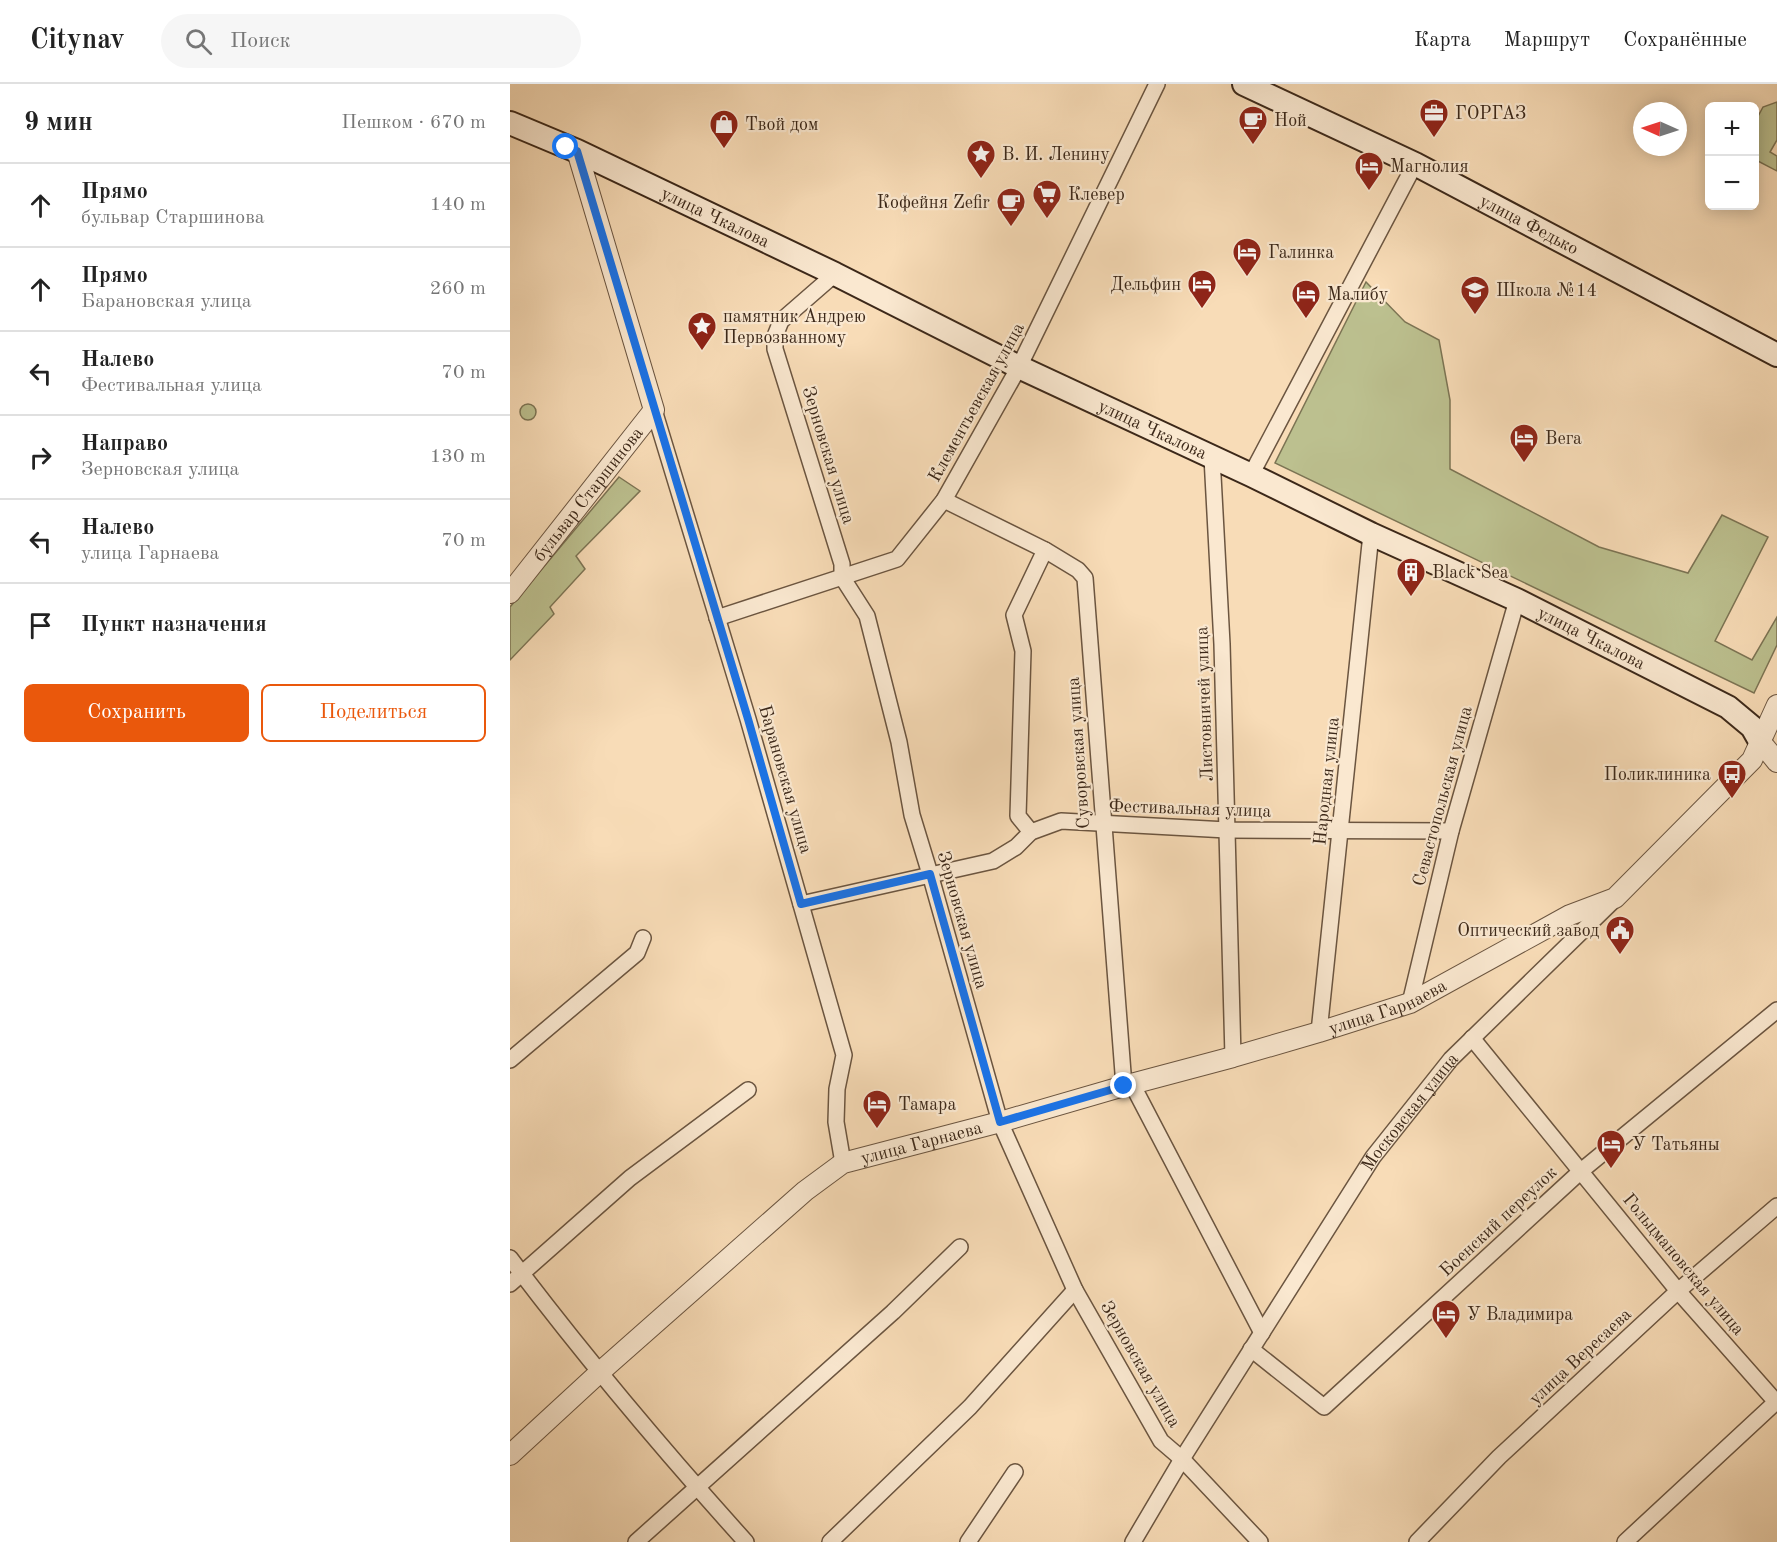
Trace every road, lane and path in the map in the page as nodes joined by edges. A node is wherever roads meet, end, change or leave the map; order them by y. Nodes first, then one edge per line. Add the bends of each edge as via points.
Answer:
1 (1157, 84) edge
2 (1247, 85) edge
3 (510, 123) edge
4 (577, 151) junction
5 (1415, 164) junction
6 (835, 274) junction
7 (1777, 355) edge
8 (1019, 367) junction
9 (654, 410) junction
10 (1212, 457) junction
11 (1251, 475) junction
12 (944, 500) junction
13 (1371, 534) junction
14 (1045, 550) junction
15 (842, 577) junction
16 (510, 593) edge
17 (1517, 600) junction
18 (717, 618) junction
19 (1777, 705) edge
20 (1760, 741) junction
21 (1777, 762) edge
22 (1103, 824) junction
23 (1227, 830) junction
24 (1341, 831) junction
25 (1451, 831) junction
26 (1031, 832) junction
27 (930, 874) junction
28 (1615, 898) junction
29 (801, 904) junction
30 (643, 938) dead end
31 (1410, 1003) junction
32 (1777, 1010) edge
33 (1319, 1032) junction
34 (1472, 1038) junction
35 (1233, 1057) junction
36 (510, 1060) edge
37 (1128, 1085) junction
38 (748, 1090) dead end
39 (1000, 1122) junction
40 (843, 1163) junction
41 (1581, 1172) junction
42 (1777, 1206) edge
43 (960, 1246) dead end
44 (510, 1258) edge
45 (522, 1274) junction
46 (510, 1284) edge
47 (1076, 1290) junction
48 (1678, 1291) junction
49 (1262, 1333) junction
50 (1251, 1349) junction
51 (600, 1372) junction
52 (1777, 1402) edge
53 (510, 1455) edge
54 (1182, 1459) junction
55 (1015, 1472) dead end
56 (696, 1487) junction
57 (636, 1542) edge
58 (746, 1542) edge
59 (830, 1542) edge
60 (968, 1542) edge
61 (1133, 1542) edge
62 (1260, 1542) edge
63 (1417, 1542) edge
64 (1625, 1542) edge

1 - 8 street, Клементьевская улица
2 - 5 main road, улица Федько
3 - 4 main road, улица Чкалова
4 - 6 main road, улица Чкалова
4 - 9 street, бульвар Старшинова
5 - 7 main road, улица Федько
5 - 11 street
6 - 8 main road, улица Чкалова
6 - 15 street, Зерновская улица via 781,321 775,336 842,564
8 - 10 main road, улица Чкалова
8 - 12 street, Клементьевская улица
9 - 16 street, бульвар Старшинова
9 - 18 street, Барановская улица
10 - 11 main road, улица Чкалова
10 - 23 street, Листовничей улица
11 - 13 main road, улица Чкалова
12 - 14 street, Суворовская улица
12 - 15 street, Клементьевская улица via 897,559
13 - 17 main road, улица Чкалова
13 - 24 street, Народная улица
14 - 22 street, Суворовская улица via 1085,578
14 - 26 street via 1014,615 1023,651 1018,816
15 - 18 street, Клементьевская улица
15 - 27 street, Зерновская улица via 867,616 899,742 912,815
17 - 20 main road, улица Чкалова via 1728,707 1752,727
17 - 25 street, Севастопольская улица
18 - 29 street, Барановская улица
19 - 20 street, Московская улица
20 - 21 street, улица Чкалова
20 - 28 street, Московская улица via 1752,760
22 - 23 street, Фестивальная улица
22 - 26 street, Фестивальная улица via 1061,821
22 - 37 street, Суворовская улица
23 - 24 street, Фестивальная улица
23 - 35 street, Листовничей улица
24 - 25 street, Фестивальная улица
24 - 33 street, Народная улица
25 - 31 street, Севастопольская улица
26 - 27 street, Фестивальная улица via 993,861
27 - 29 street, Фестивальная улица
27 - 39 street, Зерновская улица
28 - 31 street, улица Гарнаева via 1570,915
28 - 34 street, Московская улица
29 - 40 street, Барановская улица via 844,1055 836,1122
30 - 36 street via 637,953
31 - 33 street, улица Гарнаева
32 - 41 street, Боенский переулок
33 - 35 street, улица Гарнаева
34 - 41 street, Гольцмановская улица
34 - 49 street, Московская улица via 1374,1157
35 - 37 street, улица Гарнаева
37 - 39 street, улица Гарнаева
37 - 49 street, Суворовская улица
38 - 45 street via 630,1178
39 - 40 street, улица Гарнаева
39 - 47 street, Зерновская улица
40 - 51 street, улица Гарнаева via 805,1191
41 - 48 street, Гольцмановская улица
41 - 50 street, Боенский переулок via 1324,1407
42 - 48 street, улица Вересаева
43 - 56 street via 893,1312
44 - 45 street
45 - 46 street
45 - 51 street
47 - 54 street, Зерновская улица via 1161,1441
47 - 59 street via 970,1407
48 - 52 street, Гольцмановская улица
48 - 63 street, улица Вересаева via 1499,1457
49 - 50 street, Московская улица
50 - 54 street, Московская улица
51 - 53 street, улица Гарнаева
51 - 56 street
52 - 64 street
54 - 61 street, Московская улица
54 - 62 street, Зерновская улица
55 - 60 street
56 - 57 street
56 - 58 street

